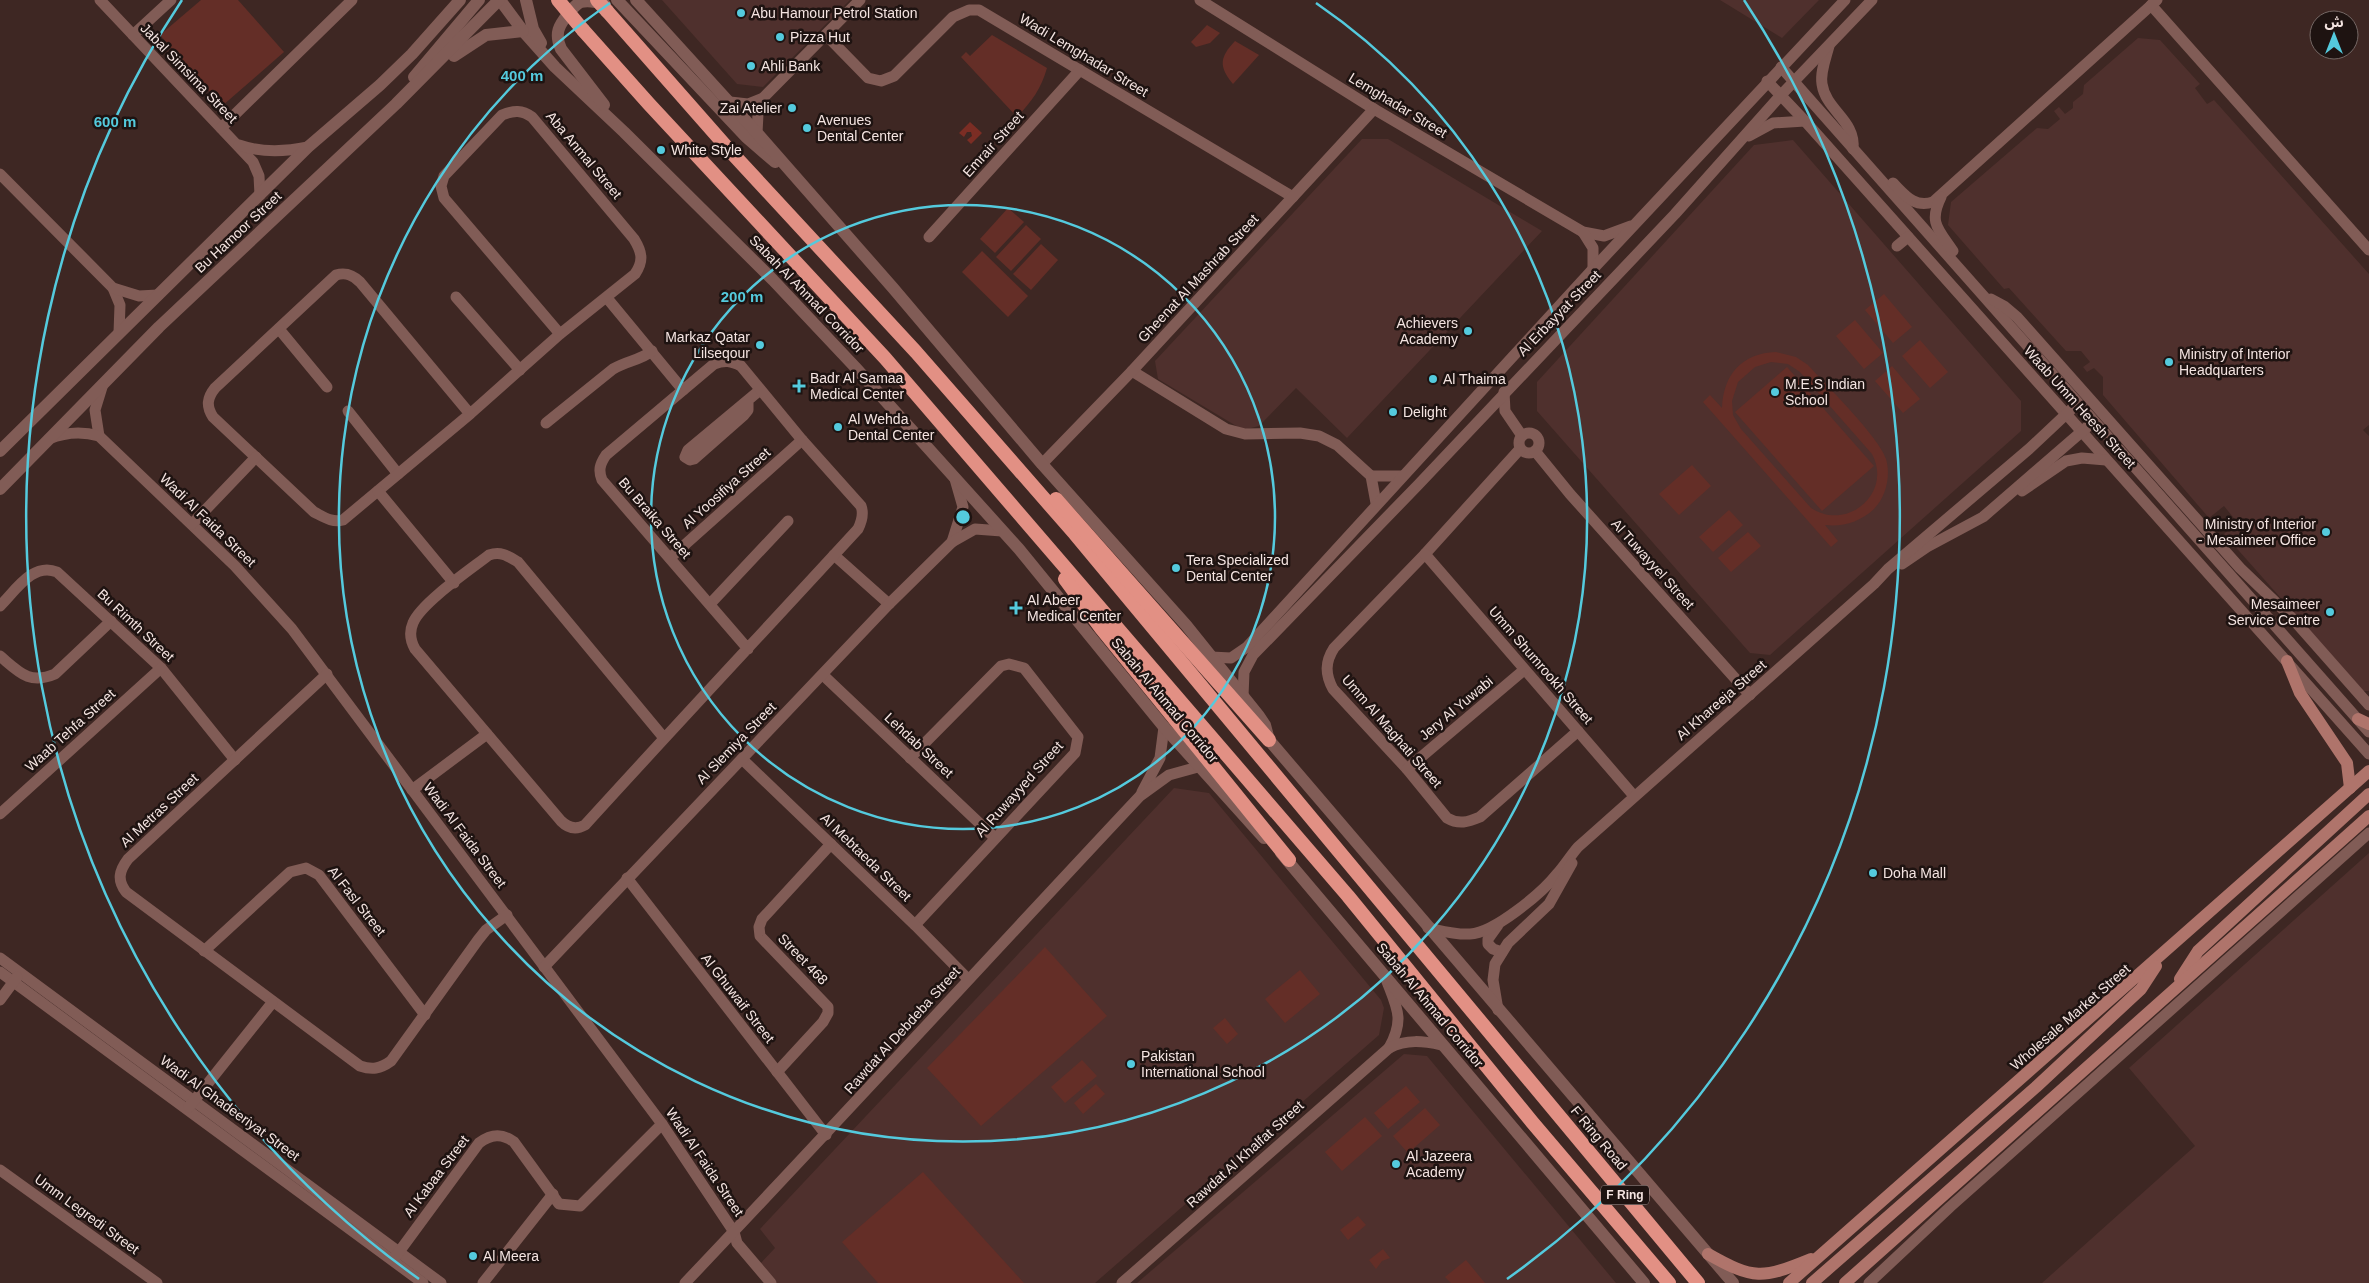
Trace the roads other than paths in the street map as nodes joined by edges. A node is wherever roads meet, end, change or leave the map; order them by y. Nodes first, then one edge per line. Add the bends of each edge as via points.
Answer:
1 (100, 0) edge
2 (171, 0) edge
3 (352, 0) edge
4 (452, 0) edge
5 (460, 0) edge
6 (479, 0) edge
7 (500, 0) edge
8 (526, 0) edge
9 (558, 0) edge
10 (597, 0) edge
11 (617, 0) edge
12 (636, 0) edge
13 (860, 0) edge
14 (1200, 0) edge
15 (1845, 0) edge
16 (1872, 0) edge
17 (2154, 3) edge
18 (449, 13) junction
19 (629, 13) junction
20 (523, 31) junction
21 (133, 35) junction
22 (826, 35) junction
23 (1829, 45) junction
24 (555, 67) junction
25 (1781, 67) junction
26 (1080, 70) junction
27 (1767, 81) junction
28 (1794, 82) junction
29 (1781, 95) junction
30 (763, 98) junction
31 (730, 102) junction
32 (396, 104) junction
33 (1374, 109) junction
34 (1805, 121) junction
35 (221, 128) junction
36 (624, 132) junction
37 (758, 133) junction
38 (1741, 140) junction
39 (236, 144) junction
40 (308, 147) junction
41 (1853, 149) junction
42 (786, 167) junction
43 (0, 174) edge
44 (1878, 177) junction
45 (260, 195) junction
46 (1293, 197) junction
47 (1941, 197) junction
48 (1636, 224) junction
49 (1583, 232) junction
50 (1908, 237) junction
51 (929, 238) dead end
52 (1898, 246) dead end
53 (2369, 250) edge
54 (1959, 267) junction
55 (1593, 269) junction
56 (113, 288) junction
57 (158, 295) junction
58 (1985, 296) junction
59 (456, 297) dead end
60 (607, 298) junction
61 (279, 329) junction
62 (119, 333) junction
63 (560, 334) junction
64 (652, 351) junction
65 (520, 370) junction
66 (1132, 371) junction
67 (102, 384) junction
68 (327, 387) dead end
69 (683, 390) junction
70 (760, 390) junction
71 (1504, 392) junction
72 (2078, 403) junction
73 (348, 411) dead end
74 (470, 414) junction
75 (2066, 414) junction
76 (2094, 421) junction
77 (546, 423) dead end
78 (717, 432) dead end
79 (2082, 432) junction
80 (99, 436) junction
81 (1522, 436) junction
82 (49, 439) junction
83 (802, 440) junction
84 (1520, 449) junction
85 (0, 451) edge
86 (1535, 451) junction
87 (256, 457) junction
88 (2106, 460) junction
89 (1042, 464) junction
90 (1014, 465) junction
91 (398, 474) junction
92 (953, 476) junction
93 (1371, 476) junction
94 (1402, 476) junction
95 (0, 489) edge
96 (378, 491) junction
97 (2003, 500) junction
98 (1376, 503) junction
99 (788, 521) dead end
100 (2182, 523) junction
101 (192, 524) junction
102 (2204, 526) junction
103 (1002, 531) junction
104 (1039, 536) junction
105 (952, 542) junction
106 (1425, 554) junction
107 (834, 555) junction
108 (670, 558) junction
109 (454, 583) junction
110 (1874, 584) junction
111 (710, 604) junction
112 (889, 604) junction
113 (0, 606) edge
114 (111, 621) junction
115 (748, 648) junction
116 (0, 656) edge
117 (1211, 657) junction
118 (2287, 662) junction
119 (161, 668) junction
120 (1524, 670) junction
121 (2339, 672) junction
122 (327, 674) junction
123 (822, 675) junction
124 (1750, 695) junction
125 (1243, 696) junction
126 (2369, 705) edge
127 (2346, 708) junction
128 (2363, 721) edge
129 (1164, 728) junction
130 (1578, 731) junction
131 (2369, 732) edge
132 (487, 734) junction
133 (664, 738) junction
134 (1270, 740) junction
135 (2369, 754) edge
136 (910, 758) junction
137 (742, 759) junction
138 (235, 760) junction
139 (1198, 767) junction
140 (1407, 769) junction
141 (2369, 771) edge
142 (2350, 788) junction
143 (412, 790) junction
144 (2369, 794) edge
145 (1140, 796) junction
146 (1634, 796) junction
147 (2, 808) edge
148 (2369, 816) edge
149 (2369, 833) edge
150 (995, 838) junction
151 (1588, 838) junction
152 (830, 844) junction
153 (1289, 860) junction
154 (626, 878) junction
155 (507, 915) junction
156 (1502, 920) junction
157 (915, 925) junction
158 (1428, 928) junction
159 (204, 951) junction
160 (1502, 952) junction
161 (2160, 957) junction
162 (0, 958) edge
163 (544, 967) junction
164 (0, 972) edge
165 (1384, 976) junction
166 (17, 977) junction
167 (968, 978) junction
168 (2177, 986) junction
169 (0, 1000) edge
170 (272, 1003) junction
171 (1498, 1011) junction
172 (425, 1015) junction
173 (1442, 1045) junction
174 (1389, 1048) junction
175 (777, 1072) junction
176 (191, 1105) junction
177 (1552, 1106) joint
178 (662, 1124) junction
179 (826, 1136) junction
180 (0, 1170) edge
181 (553, 1194) junction
182 (734, 1232) junction
183 (1708, 1254) junction
184 (1878, 1254) junction
185 (395, 1257) junction
186 (1818, 1257) junction
187 (157, 1283) edge
188 (423, 1283) edge
189 (442, 1283) edge
190 (483, 1283) edge
191 (685, 1283) edge
192 (771, 1283) edge
193 (1122, 1283) edge
194 (1644, 1283) edge
195 (1669, 1283) edge
196 (1698, 1283) edge
197 (1733, 1283) edge
198 (1789, 1283) edge
199 (1812, 1283) edge
200 (1845, 1283) edge
201 (1854, 1283) edge
202 (1869, 1283) edge

1 - 21 street, Jabal Simsima Street
2 - 21 street
3 - 35 street
4 - 18 street
5 - 18 street, Bu Hamoor Street
6 - 32 street via 410,81
7 - 20 street, Sabah Al Ahmad Corridor
7 - 32 street, Bu Hamoor Street
8 - 24 street via 533,29
9 - 104 highway, Sabah Al Ahmad Corridor, bridge via 649,104 864,334
10 - 90 highway, Sabah Al Ahmad Corridor, bridge via 731,152 910,345
11 - 19 street
12 - 31 street
13 - 22 street
14 - 33 street, Lemghadar Street
15 - 25 street, Al Erbayyat Street
16 - 23 street, Al Erbayyat Street
17 - 47 street
17 - 53 street
18 - 40 street, Bu Hamoor Street via 380,85
19 - 36 street via 593,1 580,2 560,23 557,31 561,49
19 - 42 street via 746,137 773,161
20 - 24 street, Sabah Al Ahmad Corridor
20 - 32 street via 494,33 477,40
21 - 35 street, Jabal Simsima Street
22 - 26 street, Wadi Lemghadar Street via 868,78 882,81 894,76 953,17 969,10 979,10
22 - 30 street
23 - 28 street, Al Erbayyat Street
23 - 41 street via 1822,85 1828,100 1849,126
24 - 36 street, Sabah Al Ahmad Corridor
25 - 27 street, Al Erbayyat Street
25 - 28 street, Waab Umm Heesh Street
26 - 46 street, Wadi Lemghadar Street
26 - 51 street, Emrair Street
27 - 29 street, Waab Umm Heesh Street
27 - 48 street, Al Erbayyat Street
28 - 29 street, Al Erbayyat Street
28 - 41 street, Waab Umm Heesh Street
29 - 34 street, Waab Umm Heesh Street
29 - 38 street, Al Erbayyat Street
30 - 31 street via 748,104
30 - 37 street via 758,114
31 - 37 street
32 - 67 street, Bu Hamoor Street
33 - 46 street, Gheenat Al Mashrab Street
33 - 49 street, Lemghadar Street
34 - 38 street via 1773,123
34 - 50 street, Waab Umm Heesh Street
35 - 39 street, Jabal Simsima Street
36 - 92 street, Sabah Al Ahmad Corridor via 825,334
37 - 42 street
38 - 71 street, Al Erbayyat Street via 1675,214
39 - 40 street, Jabal Simsima Street via 264,151
39 - 45 street, Jabal Simsima Street via 258,169
40 - 45 street, Bu Hamoor Street
41 - 44 street, Waab Umm Heesh Street
42 - 89 street
43 - 56 street
44 - 47 street via 1890,180 1916,203 1929,203
44 - 54 street, Waab Umm Heesh Street
45 - 57 street, Bu Hamoor Street
46 - 66 street, Gheenat Al Mashrab Street
47 - 54 street via 1935,222
48 - 49 street, Lemghadar Street via 1604,236
48 - 55 street, Al Erbayyat Street
49 - 55 street via 1593,248
50 - 52 street
50 - 75 street, Waab Umm Heesh Street
54 - 58 street, Waab Umm Heesh Street
55 - 94 street, Al Erbayyat Street
56 - 57 street via 140,296
56 - 62 street via 120,305
57 - 62 street, Bu Hamoor Street
58 - 72 street, Waab Umm Heesh Street
58 - 102 street, Waab Umm Heesh Street via 2017,317
59 - 65 street
60 - 63 street, Aba Anmal Street
60 - 63 street, Aba Anmal Street via 635,274 642,258 639,247 532,117 519,111 502,115 444,176 442,192
60 - 64 street
61 - 68 street
61 - 74 street, Aba Anmal Street via 336,275 354,276
61 - 87 street, Aba Anmal Street via 209,396 209,411 213,417
62 - 85 street, Bu Hamoor Street
63 - 65 street, Aba Anmal Street
64 - 69 street
64 - 77 street via 641,359 619,366
65 - 74 street, Aba Anmal Street
66 - 89 street, Gheenat Al Mashrab Street
66 - 93 street via 1226,430 1245,434 1320,436 1337,445
67 - 80 street via 95,410
67 - 82 street, Bu Hamoor Street
69 - 70 street, Bu Braika Street via 714,364 727,361 741,366
69 - 108 street, Bu Braika Street via 606,455 600,467 602,480
70 - 78 street via 738,407
70 - 83 street, Bu Braika Street
71 - 81 street via 1505,411
71 - 125 street, Al Erbayyat Street via 1253,655 1244,672
72 - 75 street, Al Khareeja Street
72 - 76 street, Waab Umm Heesh Street
73 - 91 street
74 - 91 street, Aba Anmal Street
75 - 79 street, Waab Umm Heesh Street
75 - 110 street, Al Khareeja Street via 1892,564
76 - 79 street, Al Khareeja Street
76 - 100 street, Waab Umm Heesh Street
79 - 88 street, Waab Umm Heesh Street
79 - 97 street, Al Khareeja Street
80 - 82 street via 68,432
80 - 101 street, Wadi Al Faida Street
81 - 84 street
81 - 86 street via 1536,437
82 - 95 street, Bu Hamoor Street
83 - 107 street, Bu Braika Street via 863,511 858,529
83 - 108 street, Al Yoosifiya Street
84 - 86 street via 1527,453
84 - 106 street, Umm Al Maghati Street
86 - 124 street, Al Tuwayyel Street
87 - 96 street, Aba Anmal Street via 314,512 336,522 343,520
87 - 101 street
88 - 97 street via 2082,458 2066,461 2025,490
88 - 118 street, Waab Umm Heesh Street
89 - 117 street
90 - 134 highway via 1046,488
90 - 177 highway, Sabah Al Ahmad Corridor
91 - 96 street, Aba Anmal Street
92 - 103 street, Sabah Al Ahmad Corridor
92 - 105 street, Al Slemiya Street via 963,507
93 - 94 street
93 - 98 street
94 - 98 street, Al Erbayyat Street
96 - 109 street
97 - 110 street, Al Khareeja Street via 1975,523 1928,548
98 - 117 street, Al Erbayyat Street via 1247,647 1231,658
99 - 111 street
100 - 102 street
100 - 127 street, Waab Umm Heesh Street
101 - 122 street, Wadi Al Faida Street via 261,593
102 - 121 street, Waab Umm Heesh Street via 2255,585 2293,619
103 - 105 street, Al Slemiya Street via 975,529
103 - 129 street, Sabah Al Ahmad Corridor
104 - 153 highway via 1055,566 1102,628
104 - 195 highway, Sabah Al Ahmad Corridor / F Ring via 1348,896 1532,1122
105 - 112 street, Al Slemiya Street
106 - 120 street, Umm Shumrookh Street
106 - 140 street, Umm Al Maghati Street via 1334,648 1326,669 1333,689
107 - 112 street
107 - 115 street, Bu Braika Street
108 - 111 street, Bu Braika Street
109 - 132 street, Bu Braika Street via 418,613 410,640
109 - 133 street, Bu Braika Street via 496,552 518,562
110 - 124 street, Al Khareeja Street
111 - 115 street, Bu Braika Street
112 - 123 street, Al Slemiya Street
113 - 114 street, Bu Rimth Street via 34,572 45,568 57,572
114 - 116 street via 47,678 32,679
114 - 119 street, Bu Rimth Street
115 - 133 street, Bu Braika Street
117 - 125 street
118 - 135 street, Waab Umm Heesh Street
118 - 142 main road via 2300,693 2347,763
119 - 138 street, Bu Rimth Street
119 - 147 street, Waab Tehfa Street
120 - 130 street, Umm Shumrookh Street
120 - 140 street, Jery Al Yuwabi
121 - 126 street, Waab Umm Heesh Street
121 - 127 street
122 - 138 street, Al Metras Street
122 - 143 street, Wadi Al Faida Street
123 - 136 street, Lehdab Street
123 - 137 street, Al Slemiya Street
124 - 146 street, Al Khareeja Street
125 - 134 street via 1265,725
127 - 128 street, Waab Umm Heesh Street
128 - 131 street, Waab Umm Heesh Street
129 - 139 street, Sabah Al Ahmad Corridor
129 - 145 street, Rawdat Al Debdeba Street via 1160,758
130 - 140 street, Umm Al Maghati Street via 1480,817 1471,821 1462,823 1447,818
130 - 146 street, Umm Shumrookh Street
132 - 133 street, Bu Braika Street via 566,826 579,828 585,826
132 - 143 street
134 - 158 street
136 - 150 street, Lehdab Street
136 - 150 street, Al Ruwayyed Street via 1001,666 1009,664 1024,668 1074,730 1078,737 1077,745 1075,753
137 - 152 street, Al Mebtaeda Street
137 - 154 street, Al Slemiya Street
138 - 159 street, Al Metras Street via 128,859 119,876 126,892
139 - 145 street, Rawdat Al Debdeba Street via 1176,771
139 - 153 street, Sabah Al Ahmad Corridor via 1262,837
141 - 142 main road, Wholesale Market Street
142 - 161 main road, Wholesale Market Street
143 - 155 street, Wadi Al Faida Street
144 - 168 main road via 2198,951
145 - 167 street, Rawdat Al Debdeba Street
146 - 151 street, Al Khareeja Street
148 - 168 main road
149 - 202 street
150 - 157 street, Al Ruwayyed Street
151 - 156 street, Al Khareeja Street via 1546,886
151 - 160 street, Al Khareeja Street via 1549,904
152 - 157 street, Al Mebtaeda Street
152 - 175 street, Street 468 via 762,919 759,927 760,936 828,1006 824,1022
153 - 165 street, Sabah Al Ahmad Corridor
154 - 163 street, Al Slemiya Street
154 - 175 street, Al Ghuwaif Street
155 - 163 street, Wadi Al Faida Street
155 - 172 street, Al Metras Street via 486,930
156 - 158 street, Al Khareeja Street via 1469,934
156 - 160 street, Al Khareeja Street via 1490,935 1488,944
157 - 167 street, Al Mebtaeda Street
158 - 171 street
159 - 170 street, Al Metras Street
159 - 172 street, Al Fasl Street via 290,872 306,868 319,875
160 - 171 street, Al Khareeja Street via 1493,967
161 - 186 main road, Wholesale Market Street
161 - 199 main road via 2141,989
162 - 166 street, Wadi Al Ghadeeriyat Street
163 - 178 street, Wadi Al Faida Street
164 - 166 street, Wadi Al Ghadeeriyat Street
165 - 173 street, Sabah Al Ahmad Corridor
165 - 174 street, Rawdat Al Khalfat Street via 1399,1014 1399,1027
166 - 169 street
166 - 176 street, Wadi Al Ghadeeriyat Street
167 - 179 street, Rawdat Al Debdeba Street
168 - 184 main road
170 - 172 street, Al Metras Street via 367,1069 384,1066 391,1061
170 - 176 street
171 - 183 street
173 - 174 street, Rawdat Al Khalfat Street via 1415,1041 1400,1042
173 - 194 street, Sabah Al Ahmad Corridor
174 - 193 street, Rawdat Al Khalfat Street
175 - 179 street, Al Ghuwaif Street
176 - 185 street, Wadi Al Ghadeeriyat Street
177 - 196 highway, F Ring Road / F Ring
178 - 181 street, Al Kabaa Street via 580,1206 559,1204
178 - 182 street, Wadi Al Faida Street
179 - 182 street, Rawdat Al Debdeba Street
180 - 187 street, Umm Legredi Street
181 - 185 street, Al Kabaa Street via 514,1142 500,1135 485,1138
181 - 190 street
182 - 191 street, Rawdat Al Debdeba Street
182 - 192 street, Wadi Al Faida Street via 737,1243
183 - 186 main road via 1738,1270 1758,1275 1776,1273
183 - 197 street
184 - 200 main road
184 - 201 main road
185 - 188 street, Wadi Al Ghadeeriyat Street
185 - 189 street, Wadi Al Ghadeeriyat Street
186 - 198 main road, Wholesale Market Street

